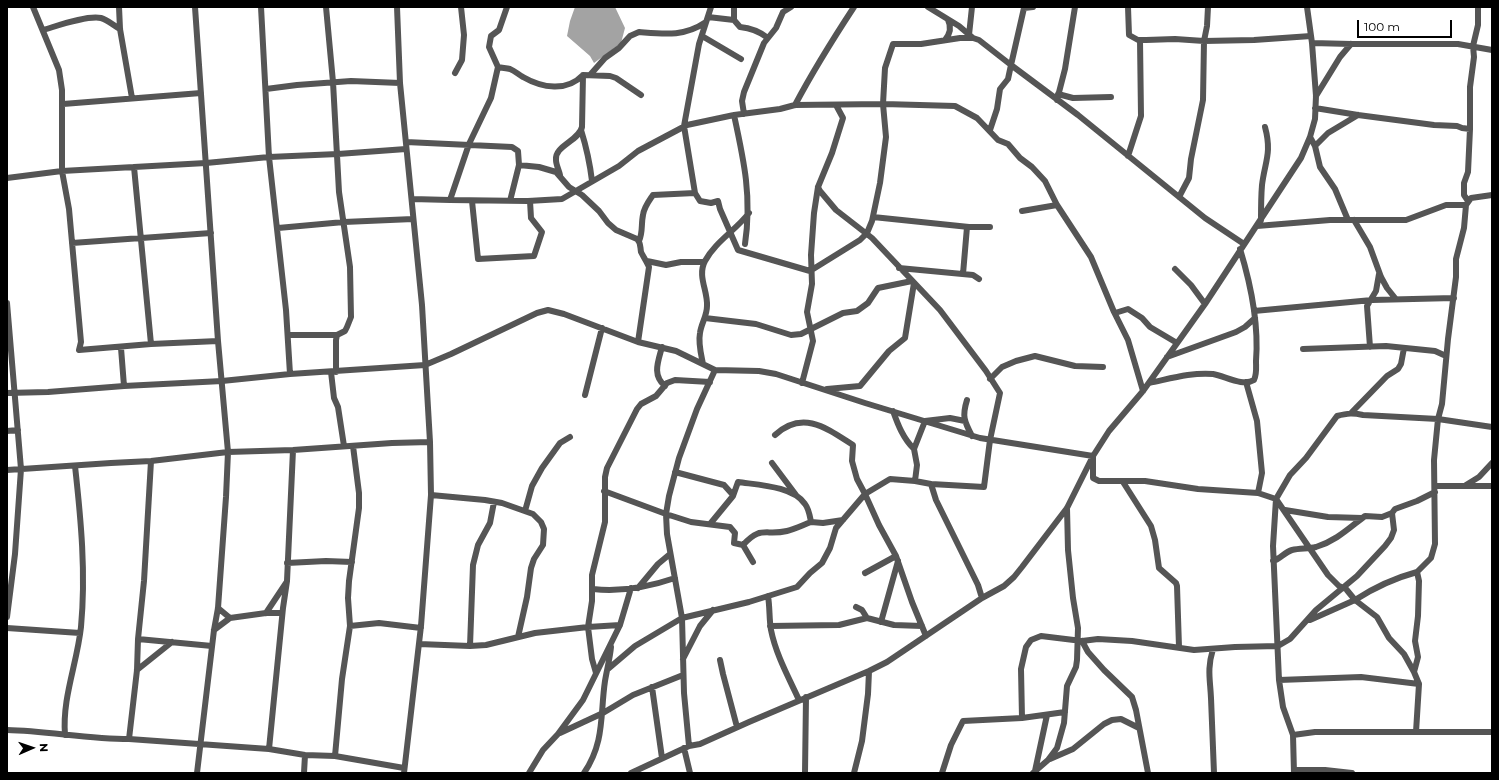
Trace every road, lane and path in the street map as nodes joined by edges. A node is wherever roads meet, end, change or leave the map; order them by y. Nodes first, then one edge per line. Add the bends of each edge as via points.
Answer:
1 (33, 7) edge
2 (119, 7) edge
3 (194, 7) edge
4 (261, 7) edge
5 (326, 7) edge
6 (397, 7) edge
7 (461, 7) edge
8 (508, 7) edge
9 (711, 7) edge
10 (734, 7) edge
11 (791, 7) edge
12 (854, 7) edge
13 (928, 7) edge
14 (972, 7) edge
15 (1033, 7) edge
16 (1075, 7) edge
17 (1128, 7) edge
18 (1208, 7) edge
19 (1307, 7) edge
20 (1478, 7) edge
21 (1024, 8) edge
22 (707, 20) junction
23 (734, 20) junction
24 (948, 20) junction
25 (120, 29) junction
26 (43, 30) junction
27 (702, 36) junction
28 (971, 37) junction
29 (768, 38) junction
30 (1312, 39) junction
31 (944, 40) junction
32 (1140, 40) junction
33 (1204, 40) junction
34 (1351, 44) junction
35 (1473, 46) junction
36 (1492, 50) edge
37 (741, 59) dead end
38 (1011, 65) junction
39 (498, 67) junction
40 (455, 73) dead end
41 (586, 75) junction
42 (333, 82) junction
43 (400, 83) junction
44 (266, 89) junction
45 (201, 93) junction
46 (641, 95) dead end
47 (1316, 96) junction
48 (1057, 97) junction
49 (1111, 97) dead end
50 (132, 98) junction
51 (63, 104) junction
52 (883, 104) junction
53 (795, 105) junction
54 (836, 105) junction
55 (1315, 108) junction
56 (744, 114) junction
57 (734, 115) junction
58 (1358, 115) junction
59 (684, 126) junction
60 (1265, 127) dead end
61 (1470, 129) junction
62 (581, 130) junction
63 (990, 130) junction
64 (1310, 137) junction
65 (406, 142) junction
66 (469, 144) junction
67 (1315, 146) junction
68 (406, 149) junction
69 (338, 154) junction
70 (269, 156) junction
71 (1128, 156) junction
72 (206, 163) junction
73 (518, 165) junction
74 (134, 167) junction
75 (62, 171) junction
76 (561, 176) junction
77 (7, 178) edge
78 (592, 181) junction
79 (818, 187) junction
80 (576, 191) junction
81 (695, 193) junction
82 (1492, 195) edge
83 (1179, 197) junction
84 (412, 199) junction
85 (450, 200) junction
86 (472, 201) junction
87 (510, 201) junction
88 (530, 201) junction
89 (1467, 203) junction
90 (1057, 205) junction
91 (1022, 211) dead end
92 (749, 213) junction
93 (873, 217) junction
94 (414, 219) junction
95 (1261, 220) junction
96 (1351, 220) junction
97 (344, 222) junction
98 (1257, 226) junction
99 (966, 227) junction
100 (990, 227) dead end
101 (278, 228) junction
102 (211, 233) junction
103 (731, 233) junction
104 (867, 233) junction
105 (140, 238) junction
106 (639, 241) junction
107 (72, 243) junction
108 (745, 244) dead end
109 (1242, 246) junction
110 (647, 261) junction
111 (704, 262) junction
112 (899, 268) junction
113 (1175, 269) dead end
114 (812, 270) junction
115 (1379, 273) junction
116 (963, 274) junction
117 (979, 279) dead end
118 (913, 282) junction
119 (1395, 298) junction
120 (1454, 298) junction
121 (1370, 300) junction
122 (7, 303) edge
123 (1205, 304) junction
124 (1115, 313) junction
125 (1254, 314) junction
126 (705, 318) junction
127 (602, 328) junction
128 (811, 329) junction
129 (288, 335) junction
130 (337, 336) junction
131 (218, 341) junction
132 (638, 342) junction
133 (1177, 343) junction
134 (151, 344) junction
135 (1370, 347) junction
136 (121, 348) junction
137 (662, 348) junction
138 (1404, 348) junction
139 (1303, 349) dead end
140 (1446, 356) junction
141 (1167, 357) junction
142 (704, 364) junction
143 (425, 365) junction
144 (1103, 366) dead end
145 (715, 370) junction
146 (333, 372) junction
147 (290, 374) junction
148 (990, 379) junction
149 (222, 381) junction
150 (710, 382) junction
151 (1246, 382) junction
152 (802, 383) junction
153 (1148, 383) junction
154 (124, 386) junction
155 (665, 386) junction
156 (824, 389) junction
157 (1143, 391) junction
158 (7, 393) edge
159 (14, 393) junction
160 (585, 395) dead end
161 (967, 400) dead end
162 (893, 411) junction
163 (1352, 412) junction
164 (1438, 419) junction
165 (924, 420) junction
166 (965, 421) junction
167 (1492, 427) edge
168 (18, 430) junction
169 (7, 431) edge
170 (775, 435) dead end
171 (972, 436) junction
172 (570, 437) dead end
173 (990, 440) junction
174 (430, 442) junction
175 (344, 446) junction
176 (353, 446) junction
177 (914, 449) junction
178 (292, 450) junction
179 (228, 452) junction
180 (1093, 456) junction
181 (151, 461) junction
182 (772, 463) dead end
183 (1492, 463) edge
184 (75, 466) junction
185 (21, 469) junction
186 (7, 470) edge
187 (675, 472) junction
188 (915, 481) junction
189 (1123, 482) junction
190 (931, 484) junction
191 (1465, 486) junction
192 (1492, 486) edge
193 (1435, 489) junction
194 (604, 491) junction
195 (1258, 493) junction
196 (865, 494) junction
197 (431, 495) junction
198 (733, 495) junction
199 (796, 496) junction
200 (1276, 499) junction
201 (494, 502) junction
202 (1067, 508) junction
203 (1284, 510) junction
204 (525, 511) junction
205 (1392, 513) junction
206 (666, 514) junction
207 (1362, 518) junction
208 (844, 520) junction
209 (811, 522) junction
210 (710, 524) junction
211 (743, 545) junction
212 (1311, 548) junction
213 (670, 554) junction
214 (897, 559) junction
215 (1273, 561) junction
216 (352, 562) junction
217 (753, 562) dead end
218 (287, 563) junction
219 (1417, 572) junction
220 (865, 573) dead end
221 (675, 578) junction
222 (287, 581) junction
223 (631, 588) junction
224 (638, 588) junction
225 (1342, 588) junction
226 (593, 589) junction
227 (768, 596) junction
228 (982, 598) junction
229 (1355, 600) junction
230 (856, 607) dead end
231 (218, 608) junction
232 (713, 610) junction
233 (266, 613) junction
234 (282, 613) junction
235 (7, 617) edge
236 (230, 618) junction
237 (682, 618) junction
238 (866, 618) junction
239 (881, 622) junction
240 (1306, 622) junction
241 (350, 626) junction
242 (620, 626) junction
243 (770, 626) junction
244 (922, 626) junction
245 (588, 627) junction
246 (7, 628) edge
247 (421, 628) junction
248 (214, 630) junction
249 (80, 633) junction
250 (926, 636) junction
251 (518, 637) junction
252 (138, 639) junction
253 (1080, 641) junction
254 (172, 642) junction
255 (611, 643) junction
256 (419, 644) junction
257 (212, 646) junction
258 (470, 646) junction
259 (1278, 646) junction
260 (1179, 647) junction
261 (1213, 649) junction
262 (720, 660) dead end
263 (682, 661) junction
264 (608, 669) junction
265 (137, 670) junction
266 (869, 671) junction
267 (1414, 672) junction
268 (596, 673) junction
269 (683, 675) junction
270 (1279, 680) junction
271 (1419, 684) junction
272 (652, 687) junction
273 (806, 697) junction
274 (800, 700) junction
275 (1065, 712) junction
276 (603, 713) junction
277 (1047, 715) junction
278 (1022, 718) junction
279 (737, 727) junction
280 (1139, 728) junction
281 (7, 730) edge
282 (1416, 732) junction
283 (1492, 732) edge
284 (558, 734) junction
285 (65, 735) junction
286 (1293, 735) junction
287 (130, 739) junction
288 (201, 744) junction
289 (687, 747) junction
290 (269, 749) junction
291 (305, 755) junction
292 (335, 756) junction
293 (662, 758) junction
294 (1048, 760) junction
295 (404, 771) edge
296 (1034, 772) edge
297 (1294, 772) edge
298 (1337, 772) edge
299 (197, 773) edge
300 (304, 773) edge
301 (529, 773) edge
302 (584, 773) edge
303 (631, 773) edge
304 (690, 773) edge
305 (805, 773) edge
306 (854, 773) edge
307 (942, 773) edge
308 (1148, 773) edge
309 (1214, 773) edge
310 (1352, 773) edge

1 - 26 street
2 - 25 street
3 - 45 street
4 - 44 street
5 - 42 street
6 - 43 street
7 - 40 street via 464,34 462,60
8 - 39 street via 499,30 491,36 489,47
9 - 22 street
10 - 23 street
11 - 29 street via 783,12
12 - 53 street via 810,76
13 - 24 street
14 - 28 street
15 - 21 street
16 - 48 street via 1065,69
17 - 32 street via 1129,35
18 - 33 street
19 - 30 street
20 - 35 street via 1478,25
21 - 38 street
22 - 23 street
22 - 27 street
22 - 41 street via 699,27 673,34 635,33
23 - 29 street via 740,27 751,28
24 - 28 street
24 - 31 street via 950,34
25 - 26 street via 97,18 69,22
25 - 50 street
26 - 51 street via 59,70
27 - 37 street
27 - 59 street via 695,60
28 - 31 street
28 - 38 street via 979,40
29 - 56 street via 744,92
30 - 33 street
30 - 34 street
30 - 47 street
31 - 52 street via 921,44 893,44 885,68
32 - 33 street
32 - 71 street via 1141,116
33 - 83 street via 1203,100 1189,178
34 - 35 street
34 - 47 street
35 - 36 street
35 - 61 street
38 - 48 street
38 - 63 street via 1008,78 1000,88
39 - 41 street via 511,69 532,82 552,87 578,81
39 - 66 street via 491,98
41 - 46 street via 616,78
41 - 62 street
42 - 43 street via 351,80
42 - 44 street
42 - 69 street
43 - 65 street
44 - 70 street
45 - 50 street
45 - 72 street
47 - 55 street
48 - 49 street
48 - 71 street
50 - 51 street
51 - 75 street
52 - 54 street
52 - 63 street via 954,106 977,118
52 - 93 street via 886,136
53 - 54 street
53 - 56 street
54 - 79 street via 843,118
55 - 58 street
55 - 64 street
56 - 57 street
57 - 59 street
57 - 92 street via 746,173
58 - 61 street
58 - 67 street via 1328,133
59 - 78 street via 638,151
59 - 81 street
60 - 95 street via 1269,149 1262,186
61 - 89 street via 1468,172 1464,183
62 - 76 street via 556,155
62 - 78 street
63 - 90 street via 998,140 1008,144 1020,158 1038,172
64 - 67 street
64 - 95 street via 1301,158
65 - 66 street
65 - 68 street
66 - 73 street via 512,147 518,151
66 - 85 street
67 - 96 street via 1320,167
68 - 69 street
68 - 84 street
69 - 70 street
69 - 97 street via 339,192
70 - 72 street
70 - 101 street
71 - 83 street
72 - 74 street
72 - 102 street
73 - 76 street via 549,169
73 - 87 street
74 - 75 street
74 - 105 street
75 - 77 street
75 - 107 street
76 - 80 street via 565,183
78 - 80 street
79 - 104 street via 836,210
79 - 114 street via 814,213
80 - 88 street via 562,199
80 - 106 street via 616,230
81 - 103 street via 700,200 711,203 718,201
81 - 106 street via 654,195 643,215
82 - 89 street via 1472,198
83 - 109 street
84 - 85 street
84 - 94 street
85 - 86 street
86 - 87 street
86 - 88 street via 478,259 534,256 542,232 531,218
87 - 88 street
89 - 96 street via 1446,205 1406,220
89 - 120 street via 1456,259
90 - 91 street
90 - 124 street via 1091,257
92 - 103 street
92 - 108 street
93 - 99 street
93 - 104 street
94 - 97 street
94 - 143 street
95 - 98 street
96 - 98 street
96 - 115 street via 1370,247
97 - 101 street
97 - 130 street via 350,267 351,317 345,331
98 - 109 street
99 - 100 street
99 - 116 street
101 - 129 street
102 - 105 street
102 - 131 street
103 - 111 street
103 - 114 street via 736,248 741,251
104 - 112 street
104 - 114 street
105 - 107 street
105 - 134 street
106 - 110 street
107 - 136 street via 80,350
109 - 123 street
109 - 125 street
110 - 111 street via 666,265
110 - 132 street via 649,267
111 - 126 street via 702,272 707,307
112 - 116 street
112 - 118 street
113 - 123 street
114 - 128 street via 807,312
115 - 119 street
115 - 121 street via 1376,291
116 - 117 street via 973,275
118 - 128 street via 878,288 868,303 857,311 843,313
118 - 148 street via 940,310
118 - 156 street via 905,338 888,351 860,386
119 - 120 street
119 - 121 street
120 - 140 street
121 - 125 street
121 - 135 street via 1367,306
122 - 159 street
123 - 133 street
124 - 133 street via 1128,309 1142,318 1150,328
124 - 157 street via 1128,340
125 - 141 street via 1245,327 1236,332
125 - 151 street via 1256,375 1253,381
126 - 128 street via 756,324 791,335
126 - 142 street via 700,334
127 - 132 street
127 - 143 street via 548,310
127 - 160 street
128 - 152 street via 813,341
129 - 130 street
129 - 147 street
130 - 146 street
131 - 134 street
131 - 149 street
132 - 137 street
133 - 141 street
134 - 136 street
135 - 138 street
135 - 139 street
136 - 154 street
137 - 142 street via 676,351
137 - 155 street via 657,376
138 - 140 street via 1435,351
138 - 163 street via 1398,369 1387,376
140 - 164 street via 1442,404
141 - 153 street
142 - 145 street
143 - 146 street
143 - 174 street
144 - 148 street via 1075,366 1035,356 1002,367
145 - 150 street
145 - 152 street via 759,371
146 - 147 street
146 - 175 street via 334,398 338,407
147 - 149 street
148 - 173 street via 1000,393
149 - 154 street
149 - 179 street
150 - 155 street via 675,380
150 - 187 street via 697,409
151 - 153 street via 1201,374
151 - 195 street via 1257,421 1262,473
152 - 156 street
153 - 157 street
154 - 159 street
155 - 194 street via 656,396 637,409 607,468
156 - 162 street
157 - 180 street via 1109,431
158 - 159 street
159 - 168 street
161 - 166 street via 964,410
162 - 165 street
162 - 177 street via 898,426
163 - 164 street via 1363,415
163 - 200 street via 1338,416 1290,475
164 - 167 street
164 - 193 street via 1434,460
165 - 166 street via 950,418
165 - 171 street
165 - 177 street
166 - 171 street
168 - 169 street
168 - 185 street
170 - 196 street via 789,426 804,422 813,423 853,445 854,470
171 - 173 street
172 - 204 street via 560,443 542,468 532,486
173 - 180 street
173 - 190 street via 984,487
174 - 176 street
174 - 197 street
175 - 176 street
175 - 178 street
176 - 216 street via 359,508
177 - 188 street via 917,465
178 - 179 street
178 - 218 street
179 - 181 street
179 - 231 street
180 - 189 street via 1093,478 1103,482
180 - 202 street
181 - 184 street
181 - 252 street
182 - 199 street
183 - 191 street via 1479,477
184 - 185 street
184 - 249 street via 83,539
185 - 186 street
185 - 235 street via 15,554
187 - 198 street via 724,485
187 - 206 street
188 - 190 street
188 - 196 street via 890,479
189 - 195 street via 1145,481 1198,490
189 - 260 street via 1151,526 1159,568 1176,583
190 - 228 street
191 - 192 street
191 - 193 street
193 - 205 street via 1417,501 1395,509
193 - 219 street via 1435,544 1431,558
194 - 206 street
194 - 226 street via 604,522 592,575
195 - 200 street
196 - 208 street
196 - 214 street
197 - 201 street
197 - 247 street
198 - 199 street via 738,482 774,487
198 - 210 street
199 - 209 street via 806,505
200 - 203 street
200 - 215 street
201 - 204 street
201 - 258 street via 490,523 478,545 473,565
202 - 228 street via 1014,578
202 - 253 street via 1068,550
203 - 207 street via 1328,517
203 - 212 street
204 - 251 street via 533,514 541,522 544,537 543,545 530,568 527,597
205 - 207 street via 1382,517 1367,515
205 - 225 street via 1394,530 1388,542 1363,570
206 - 210 street via 691,522
206 - 213 street
207 - 212 street via 1335,540
208 - 209 street
208 - 227 street via 836,528 822,563 797,587
209 - 211 street via 786,531 757,533
210 - 211 street via 730,527 735,533 734,543
211 - 217 street
212 - 215 street via 1291,551 1279,560
212 - 225 street via 1328,575
213 - 221 street
213 - 224 street
214 - 220 street
214 - 239 street
214 - 244 street
215 - 259 street
216 - 218 street
216 - 241 street via 348,588
218 - 222 street
219 - 229 street via 1394,579
219 - 267 street via 1418,616 1415,641 1418,657
221 - 224 street
221 - 237 street
222 - 233 street
222 - 234 street
223 - 224 street
223 - 226 street
223 - 242 street
225 - 229 street
225 - 240 street
226 - 245 street
227 - 232 street
227 - 243 street
228 - 250 street
229 - 240 street
229 - 267 street via 1377,617
230 - 238 street via 862,610
231 - 236 street
231 - 248 street
232 - 237 street
232 - 263 street via 700,626
233 - 234 street
233 - 236 street
234 - 290 street
236 - 248 street
237 - 263 street
237 - 264 street via 635,646
238 - 239 street
238 - 243 street via 839,625
239 - 244 street
240 - 259 street via 1290,640
241 - 247 street via 378,623
241 - 292 street
242 - 245 street
242 - 255 street
243 - 274 street via 784,666
244 - 250 street
245 - 251 street
245 - 268 street
246 - 249 street
247 - 256 street
248 - 257 street
249 - 285 street via 66,700
250 - 266 street
251 - 258 street via 503,642
252 - 254 street
252 - 265 street
253 - 260 street via 1132,641
253 - 275 street via 1076,667 1067,686
253 - 278 street via 1041,636 1031,640 1026,647 1021,670
253 - 280 street via 1104,670 1132,697
254 - 257 street
254 - 265 street
255 - 264 street
255 - 268 street
256 - 258 street
256 - 295 street
257 - 288 street
259 - 261 street
259 - 270 street
260 - 261 street via 1194,650
261 - 309 street via 1208,674
262 - 279 street
263 - 269 street
264 - 276 street
265 - 287 street
266 - 273 street
266 - 306 street via 863,735
267 - 271 street
268 - 284 street via 582,700
269 - 272 street
269 - 289 street
270 - 271 street via 1361,677
270 - 286 street via 1282,707
271 - 282 street
272 - 276 street via 628,697
272 - 293 street
273 - 274 street
273 - 305 street
274 - 279 street
275 - 277 street
275 - 294 street via 1057,748
276 - 284 street
276 - 302 street via 593,761
277 - 278 street
277 - 296 street
278 - 307 street via 963,721
279 - 289 street via 700,744
280 - 294 street via 1117,718 1104,724 1073,748
280 - 308 street
281 - 285 street
282 - 283 street
282 - 286 street via 1316,732
284 - 301 street via 543,750
285 - 287 street
286 - 297 street
287 - 288 street
288 - 290 street
288 - 299 street
289 - 293 street
289 - 304 street
290 - 291 street
291 - 292 street
291 - 300 street
292 - 295 street
293 - 303 street
294 - 296 street
297 - 298 street
298 - 310 street

